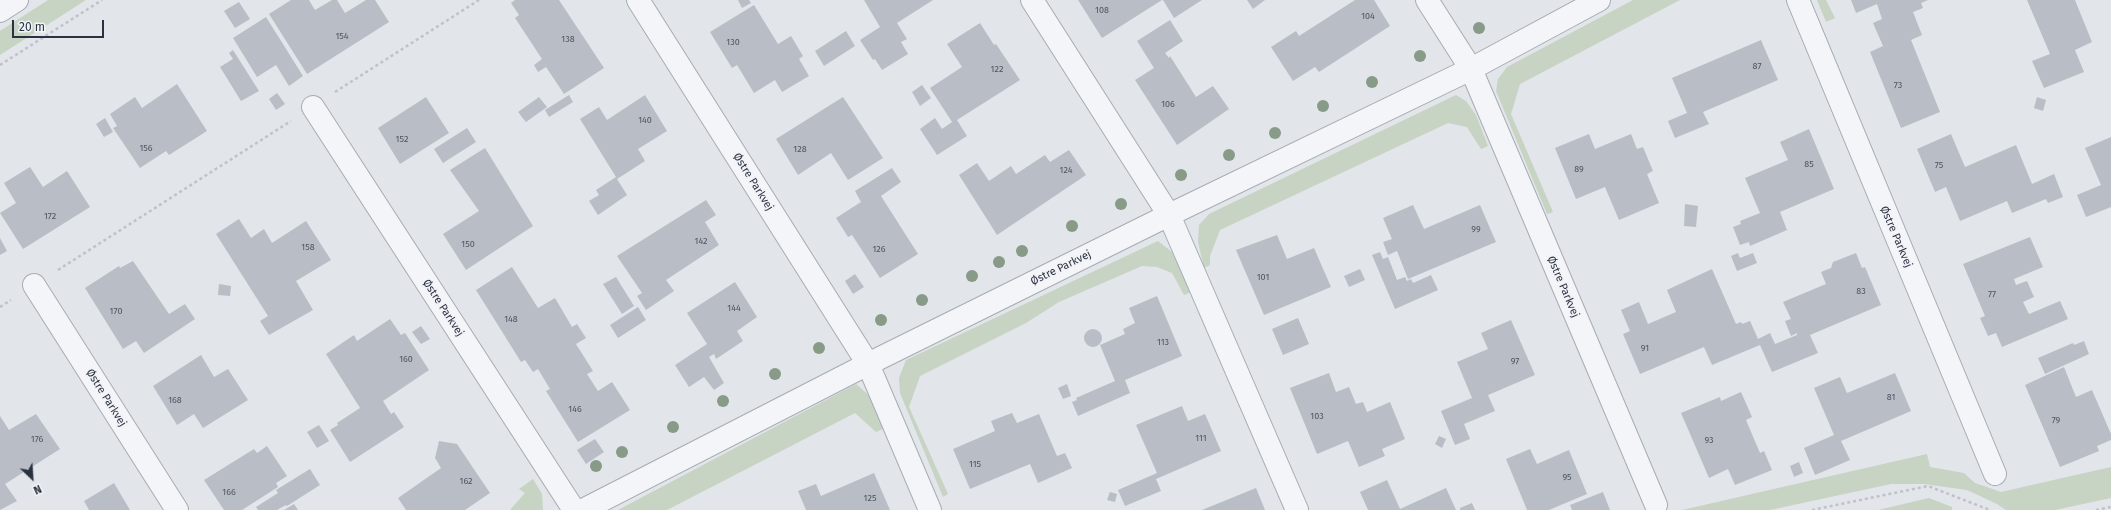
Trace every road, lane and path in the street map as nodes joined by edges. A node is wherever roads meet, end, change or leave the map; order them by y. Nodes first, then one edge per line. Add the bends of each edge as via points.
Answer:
1 (17, 0) edge
2 (102, 0) edge
3 (479, 0) edge
4 (638, 0) edge
5 (1032, 0) edge
6 (1427, 0) edge
7 (1599, 0) edge
8 (1798, 0) edge
9 (0, 11) edge
10 (0, 65) edge
11 (1471, 69) junction
12 (313, 107) junction
13 (1169, 215) junction
14 (34, 285) junction
15 (0, 307) edge
16 (868, 364) junction
17 (1995, 474) dead end
18 (1656, 505) dead end
19 (2111, 507) edge
20 (177, 510) edge
21 (574, 510) edge
22 (583, 510) edge
23 (930, 510) edge
24 (1297, 510) edge
25 (1812, 510) edge
26 (1990, 510) edge
27 (2096, 510) edge

1 - 9 street
2 - 10 path
3 - 12 path
4 - 16 street, Østre Parkvej
5 - 13 street
6 - 11 street, Østre Parkvej
7 - 11 street, Østre Parkvej
8 - 17 street, Østre Parkvej
11 - 13 street, Østre Parkvej
11 - 18 street, Østre Parkvej
12 - 14 path
12 - 21 street, Østre Parkvej
13 - 16 street, Østre Parkvej
13 - 24 street
14 - 15 path
14 - 20 street, Østre Parkvej
16 - 22 street, Østre Parkvej
16 - 23 street, Østre Parkvej
19 - 27 path
25 - 26 path via 1928,486

